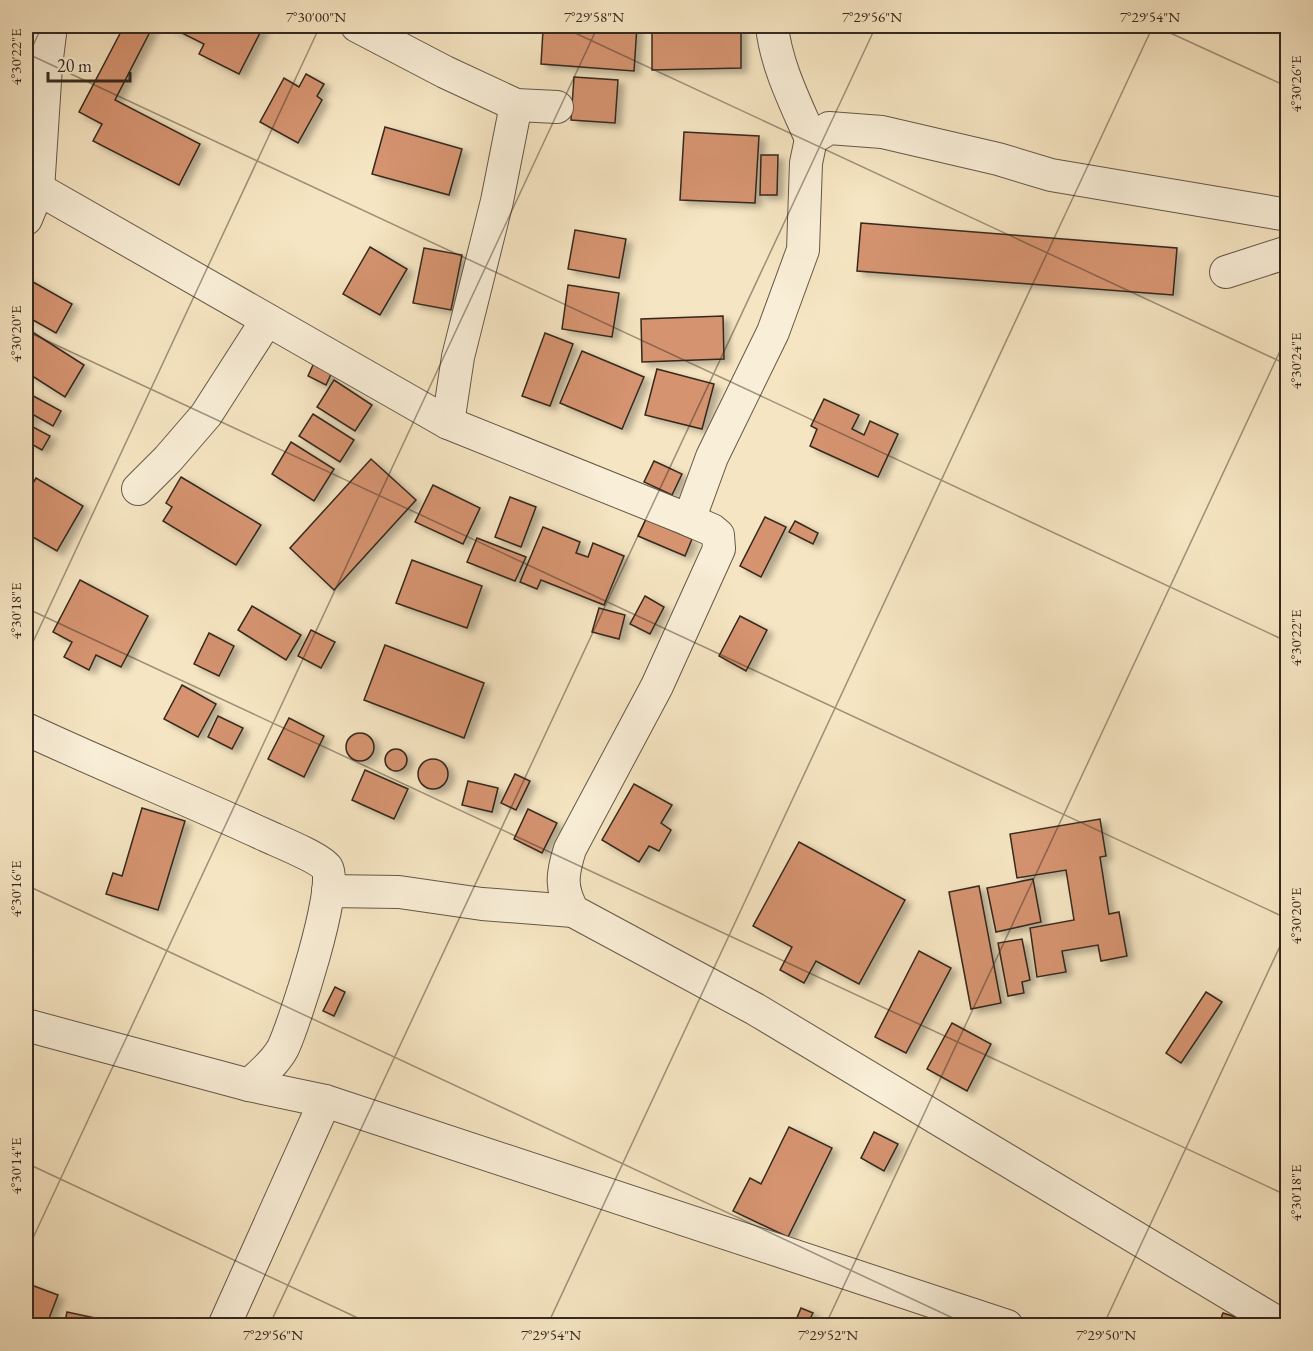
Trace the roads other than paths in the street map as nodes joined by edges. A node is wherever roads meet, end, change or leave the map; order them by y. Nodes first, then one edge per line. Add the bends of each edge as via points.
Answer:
1 (51, 26) edge
2 (357, 26) edge
3 (772, 26) edge
4 (516, 105) junction
5 (557, 107) dead end
6 (811, 139) junction
7 (32, 186) edge
8 (1287, 215) edge
9 (26, 219) edge
10 (1287, 252) edge
11 (1226, 272) dead end
12 (267, 320) junction
13 (448, 423) junction
14 (138, 489) dead end
15 (689, 520) junction
16 (26, 729) edge
17 (328, 891) junction
18 (573, 911) junction
19 (26, 1025) edge
20 (249, 1085) junction
21 (325, 1101) junction
22 (224, 1326) edge
23 (1007, 1326) edge
24 (1283, 1326) edge

1 - 7 street
2 - 4 street
3 - 6 street via 787,85
4 - 5 street
4 - 13 street via 497,201 458,357
6 - 8 street via 829,128 882,132 1051,175
6 - 15 street via 806,163 803,250 773,332 712,457
7 - 9 street
7 - 12 street
10 - 11 street
12 - 13 street
12 - 14 street via 206,415
13 - 15 street
15 - 18 street via 718,535 719,549 657,686 570,849 563,874
16 - 17 street via 308,855 327,868
17 - 18 street via 399,892
17 - 20 street via 313,961 292,1028 282,1050
18 - 24 street via 755,1009
19 - 20 street
20 - 21 street
21 - 22 street
21 - 23 street

